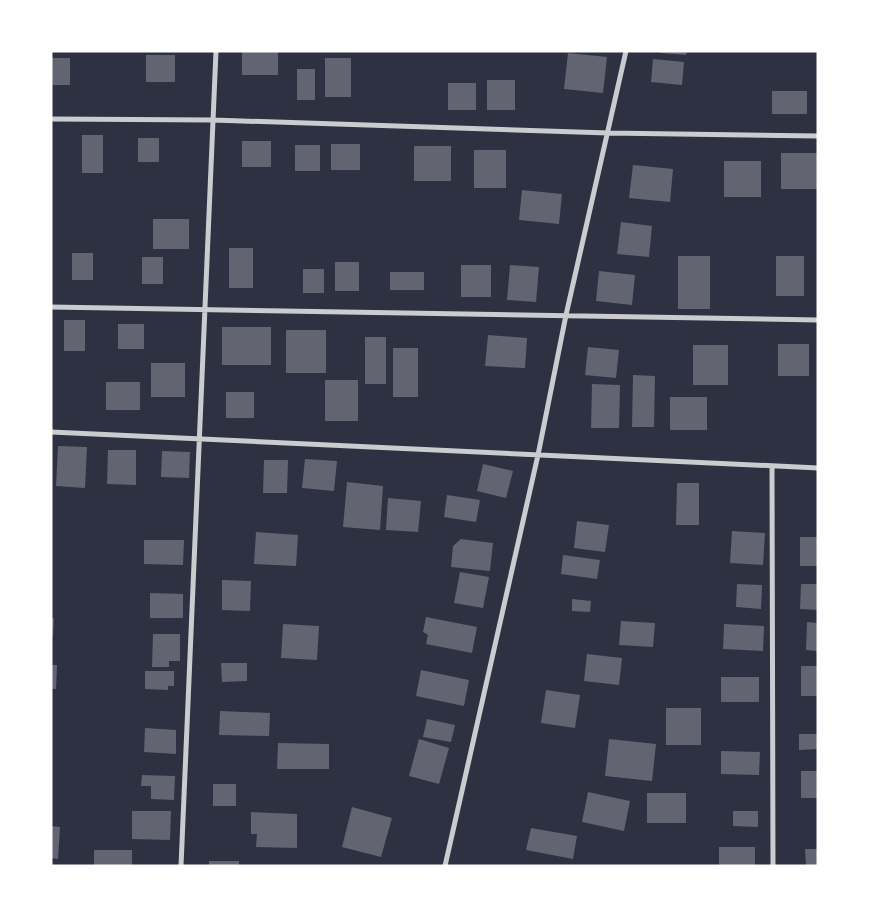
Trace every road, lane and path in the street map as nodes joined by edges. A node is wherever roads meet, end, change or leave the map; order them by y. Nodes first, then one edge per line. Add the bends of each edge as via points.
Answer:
1 (216, 51) edge
2 (626, 51) edge
3 (51, 119) edge
4 (214, 120) junction
5 (608, 133) junction
6 (818, 136) edge
7 (51, 307) edge
8 (205, 309) junction
9 (566, 315) junction
10 (818, 320) edge
11 (51, 432) edge
12 (199, 439) junction
13 (538, 455) junction
14 (772, 466) junction
15 (818, 468) edge
16 (181, 866) edge
17 (445, 866) edge
18 (773, 866) edge

1 - 4 street
2 - 5 street
3 - 4 street
4 - 5 street
4 - 8 street
5 - 6 street
5 - 9 street
7 - 8 street
8 - 9 street
8 - 12 street
9 - 10 street
9 - 13 street
11 - 12 street
12 - 13 street
12 - 16 street
13 - 14 street
13 - 17 street
14 - 15 street
14 - 18 street

